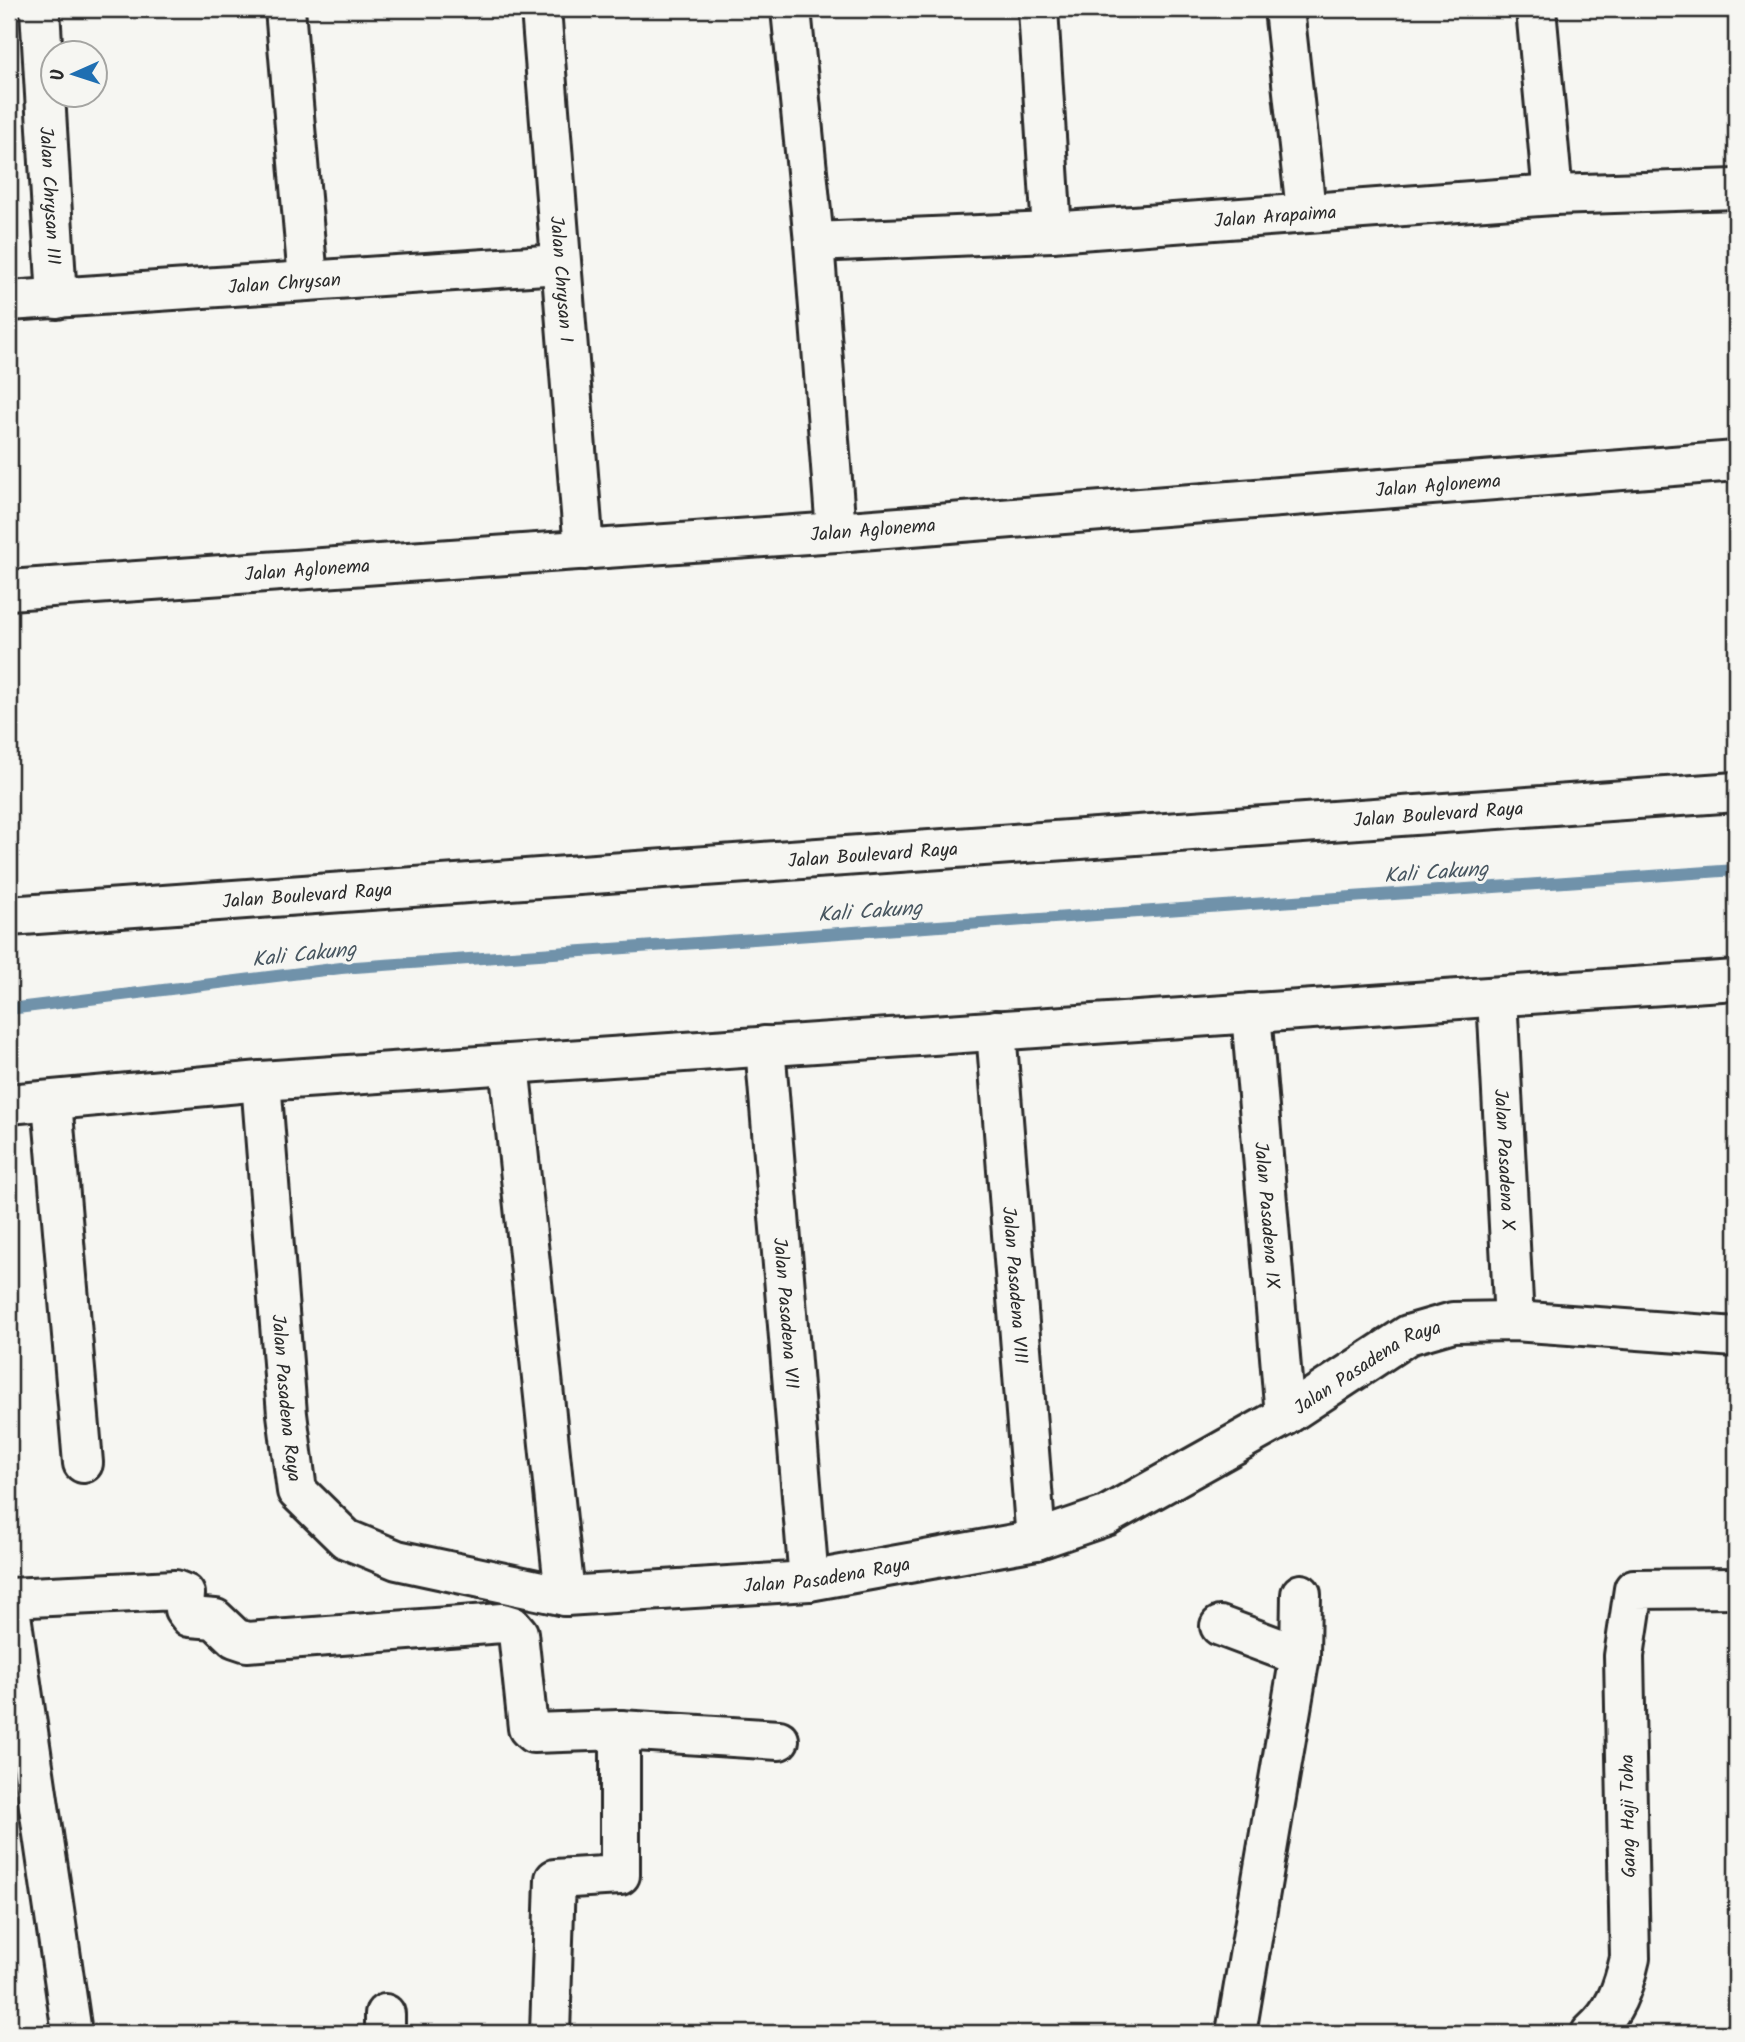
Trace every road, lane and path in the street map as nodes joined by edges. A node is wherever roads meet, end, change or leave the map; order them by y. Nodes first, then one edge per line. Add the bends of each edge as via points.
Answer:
1 (40, 9) edge
2 (285, 9) edge
3 (541, 9) edge
4 (791, 9) edge
5 (1038, 9) edge
6 (1284, 9) edge
7 (1536, 9) edge
8 (1736, 189) edge
9 (1553, 195) junction
10 (1306, 211) junction
11 (1052, 232) junction
12 (814, 242) junction
13 (561, 264) junction
14 (308, 280) junction
15 (57, 299) junction
16 (9, 301) edge
17 (1736, 461) edge
18 (836, 532) junction
19 (584, 550) junction
20 (9, 590) edge
21 (1736, 792) edge
22 (9, 916) edge
23 (1736, 980) edge
24 (1497, 997) junction
25 (1251, 1013) junction
26 (996, 1030) junction
27 (765, 1046) junction
28 (509, 1064) junction
29 (261, 1081) junction
30 (52, 1102) junction
31 (9, 1104) edge
32 (1514, 1321) junction
33 (1736, 1337) edge
34 (1285, 1416) junction
35 (83, 1463) dead end
36 (1036, 1540) junction
37 (809, 1581) junction
38 (1736, 1588) edge
39 (1301, 1594) dead end
40 (565, 1596) junction
41 (9, 1600) edge
42 (1220, 1626) dead end
43 (1300, 1656) junction
44 (620, 1730) junction
45 (779, 1741) dead end
46 (72, 2033) edge
47 (550, 2033) edge
48 (1236, 2033) edge
49 (1591, 2033) edge

1 - 15 street, Jalan Chrysan III
2 - 14 street
3 - 13 street, Jalan Chrysan I
4 - 12 street
5 - 11 street
6 - 10 street
7 - 9 street
8 - 9 street, Jalan Arapaima
9 - 10 street, Jalan Arapaima
10 - 11 street, Jalan Arapaima
11 - 12 street, Jalan Arapaima
12 - 18 street
13 - 14 street, Jalan Chrysan
13 - 19 street, Jalan Chrysan I
14 - 15 street, Jalan Chrysan
15 - 16 street, Jalan Chrysan
17 - 18 street, Jalan Aglonema
18 - 19 street, Jalan Aglonema
19 - 20 street, Jalan Aglonema
21 - 22 street, Jalan Boulevard Raya
23 - 24 street
24 - 25 street
24 - 32 street, Jalan Pasadena X
25 - 26 street
25 - 34 street, Jalan Pasadena IX
26 - 27 street
26 - 36 street, Jalan Pasadena VIII
27 - 28 street
27 - 37 street, Jalan Pasadena VII
28 - 29 street
28 - 40 street
29 - 30 street
29 - 40 street, Jalan Pasadena Raya via 286,1414 297,1492 345,1539 397,1560
30 - 31 street
30 - 35 street
32 - 33 street, Jalan Pasadena Raya
32 - 34 street, Jalan Pasadena Raya via 1453,1322 1408,1335
34 - 36 street, Jalan Pasadena Raya via 1106,1516
36 - 37 street, Jalan Pasadena Raya
37 - 40 street, Jalan Pasadena Raya
38 - 49 street, Gang Haji Toha via 1634,1589 1624,1656 1630,1958 1622,1991 1607,2020
39 - 43 street
41 - 44 street via 176,1590 186,1594 184,1609 190,1617 215,1619 235,1638 247,1642 502,1623 518,1633 528,1728 533,1733
41 - 46 street
42 - 43 street
43 - 48 street
44 - 45 street
44 - 47 street via 620,1875 555,1879

